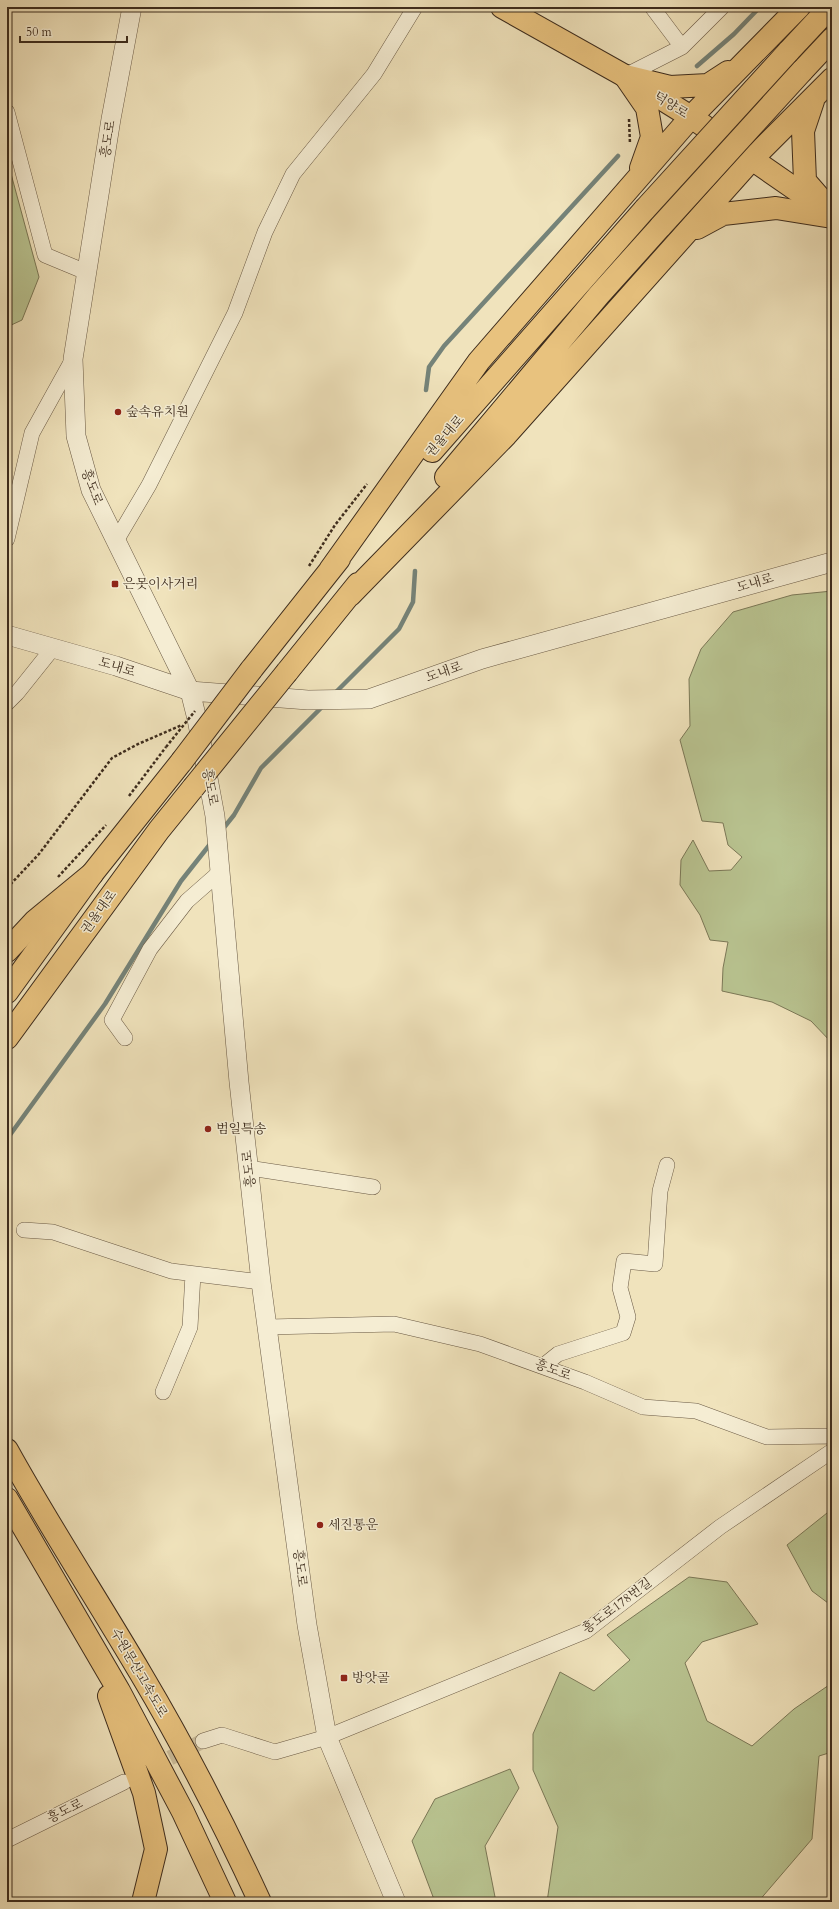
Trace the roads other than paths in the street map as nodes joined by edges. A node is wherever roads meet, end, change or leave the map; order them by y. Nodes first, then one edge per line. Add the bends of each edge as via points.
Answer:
1 (132, 7) edge
2 (414, 7) edge
3 (502, 7) edge
4 (652, 7) edge
5 (722, 7) edge
6 (799, 7) edge
7 (830, 7) edge
8 (832, 39) edge
9 (682, 47) junction
10 (753, 55) junction
11 (625, 76) junction
12 (832, 79) edge
13 (814, 98) junction
14 (7, 112) edge
15 (691, 117) junction
16 (752, 159) junction
17 (637, 180) junction
18 (832, 215) edge
19 (684, 235) junction
20 (86, 272) junction
21 (73, 359) junction
22 (7, 539) edge
23 (116, 541) junction
24 (832, 562) edge
25 (330, 570) junction
26 (350, 594) junction
27 (7, 635) edge
28 (52, 648) junction
29 (190, 691) junction
30 (7, 703) edge
31 (219, 868) junction
32 (92, 874) junction
33 (7, 951) edge
34 (7, 992) edge
35 (7, 1038) edge
36 (125, 1038) dead end
37 (667, 1165) dead end
38 (249, 1168) junction
39 (373, 1187) dead end
40 (24, 1230) dead end
41 (193, 1274) junction
42 (261, 1282) junction
43 (268, 1327) junction
44 (543, 1366) junction
45 (163, 1392) dead end
46 (832, 1436) edge
47 (7, 1450) edge
48 (832, 1451) edge
49 (825, 1462) edge
50 (7, 1500) edge
51 (7, 1526) edge
52 (328, 1737) junction
53 (203, 1741) tunnel mouth
54 (124, 1782) tunnel mouth
55 (7, 1840) edge
56 (143, 1902) edge
57 (225, 1902) edge
58 (260, 1902) edge
59 (396, 1902) edge

1 - 20 street, 흥도로
2 - 23 street via 374,74 293,174 265,232 235,313 149,485
3 - 11 main road, 덕양로
4 - 9 street
5 - 9 street
6 - 10 main road
7 - 25 main road, 권율대로, bridge via 645,209
8 - 26 main road, 권율대로, bridge via 599,295
9 - 11 street
10 - 11 main road via 708,85 670,87
10 - 13 main road via 745,92 772,114
10 - 15 main road
11 - 15 main road, 덕양로
11 - 17 main road via 647,108 652,137
12 - 13 main road
13 - 16 main road
13 - 18 main road via 803,131 806,181
14 - 20 street via 45,255
15 - 16 main road, 덕양로
15 - 17 main road
16 - 18 main road, 덕양로
16 - 19 main road
17 - 19 main road via 675,167 703,190
17 - 25 main road via 479,361
18 - 19 main road via 776,208 723,214
19 - 26 main road via 506,435
20 - 21 street, 흥도로
21 - 22 street via 32,433
21 - 23 street, 흥도로 via 76,436 91,490
23 - 29 street, 흥도로
24 - 29 street, 도내로 via 482,659 369,699 308,700
25 - 32 main road, 권율대로, bridge via 251,670 174,754
26 - 35 main road, 권율대로, bridge via 159,830
27 - 28 street, 도내로
28 - 29 street, 도내로
28 - 30 street
29 - 31 street, 흥도로 via 215,816
31 - 36 street via 187,901 150,950 112,1020
31 - 38 street, 흥도로
32 - 33 main road via 35,921
32 - 34 main road
37 - 44 street via 660,1191 655,1264 624,1261 620,1288 628,1317 623,1333 558,1354
38 - 39 street
38 - 42 street, 흥도로
40 - 41 street via 53,1232 171,1271
41 - 42 street
41 - 45 street via 190,1327
42 - 43 street, 흥도로
43 - 44 street, 흥도로 via 394,1324 480,1344
43 - 52 street, 흥도로 via 307,1625
44 - 46 street, 흥도로 via 643,1407 696,1411 767,1437
47 - 58 main road, 수원문산고속도로 via 41,1511 149,1688 215,1806
48 - 49 street, 흥도로178번길
49 - 52 street, 흥도로178번길 via 720,1527 586,1632
50 - 57 main road, 수원문산고속도로 via 119,1691 183,1812
51 - 56 main road via 110,1698 144,1793 156,1849
52 - 53 street via 275,1752 222,1735
52 - 59 street, 흥도로
54 - 55 street, 흥도로

